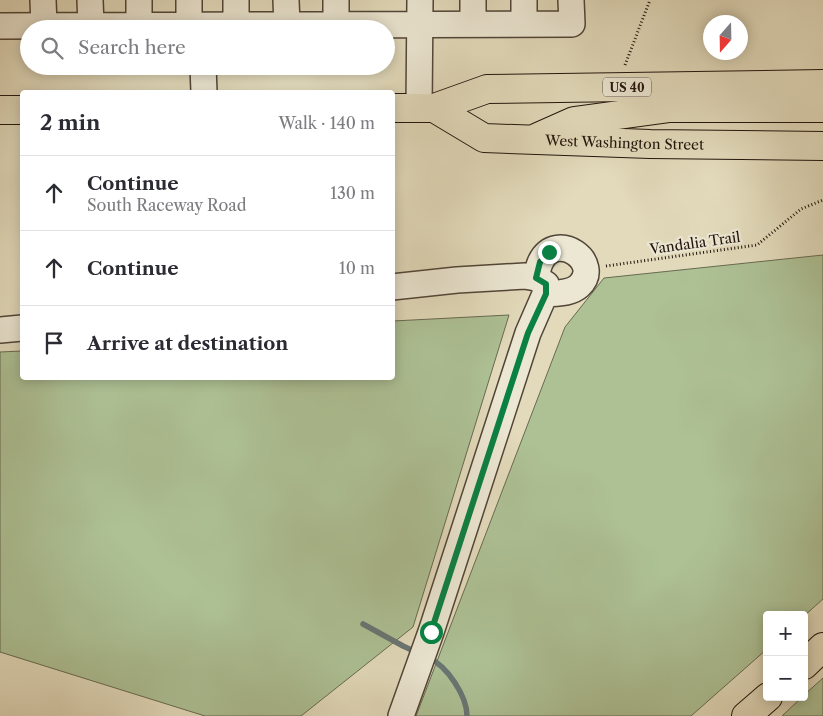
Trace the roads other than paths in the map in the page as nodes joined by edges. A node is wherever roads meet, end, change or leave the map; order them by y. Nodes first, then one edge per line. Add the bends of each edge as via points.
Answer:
1 (44, 0) edge
2 (90, 0) edge
3 (139, 0) edge
4 (189, 0) edge
5 (236, 0) edge
6 (286, 0) edge
7 (336, 0) edge
8 (473, 0) edge
9 (571, 0) edge
10 (420, 12) edge
11 (524, 12) edge
12 (44, 20) edge
13 (91, 20) edge
14 (140, 20) edge
15 (195, 20) edge
16 (236, 20) edge
17 (287, 20) edge
18 (336, 20) edge
19 (368, 20) edge
20 (473, 24) junction
21 (0, 26) edge
22 (20, 26) edge
23 (203, 75) edge
24 (823, 84) edge
25 (204, 90) edge
26 (395, 108) edge
27 (427, 108) junction
28 (823, 108) edge
29 (0, 110) edge
30 (20, 110) edge
31 (534, 139) junction
32 (823, 146) edge
33 (542, 285) junction
34 (395, 287) edge
35 (20, 328) edge
36 (0, 330) edge
37 (823, 647) edge
38 (808, 661) edge
39 (763, 701) edge
40 (401, 716) edge
41 (746, 716) edge

1 - 12 street
2 - 13 street
3 - 14 street
4 - 15 street
5 - 16 street
6 - 17 street
7 - 18 street
8 - 20 street
9 - 11 street via 572,24
10 - 19 street
10 - 20 street
10 - 27 street
11 - 20 street
21 - 22 street
23 - 25 street
24 - 27 main road, US 40 via 487,89
26 - 27 main road, US 40
27 - 31 main road, West Washington Street via 484,138
28 - 31 main road via 670,108 574,121
29 - 30 main road
31 - 32 main road, West Washington Street
33 - 33 street via 540,262 557,248 580,256 585,264 585,277 579,286 564,293
33 - 34 street via 526,276
33 - 40 street
35 - 36 street
37 - 38 main road
39 - 41 main road

